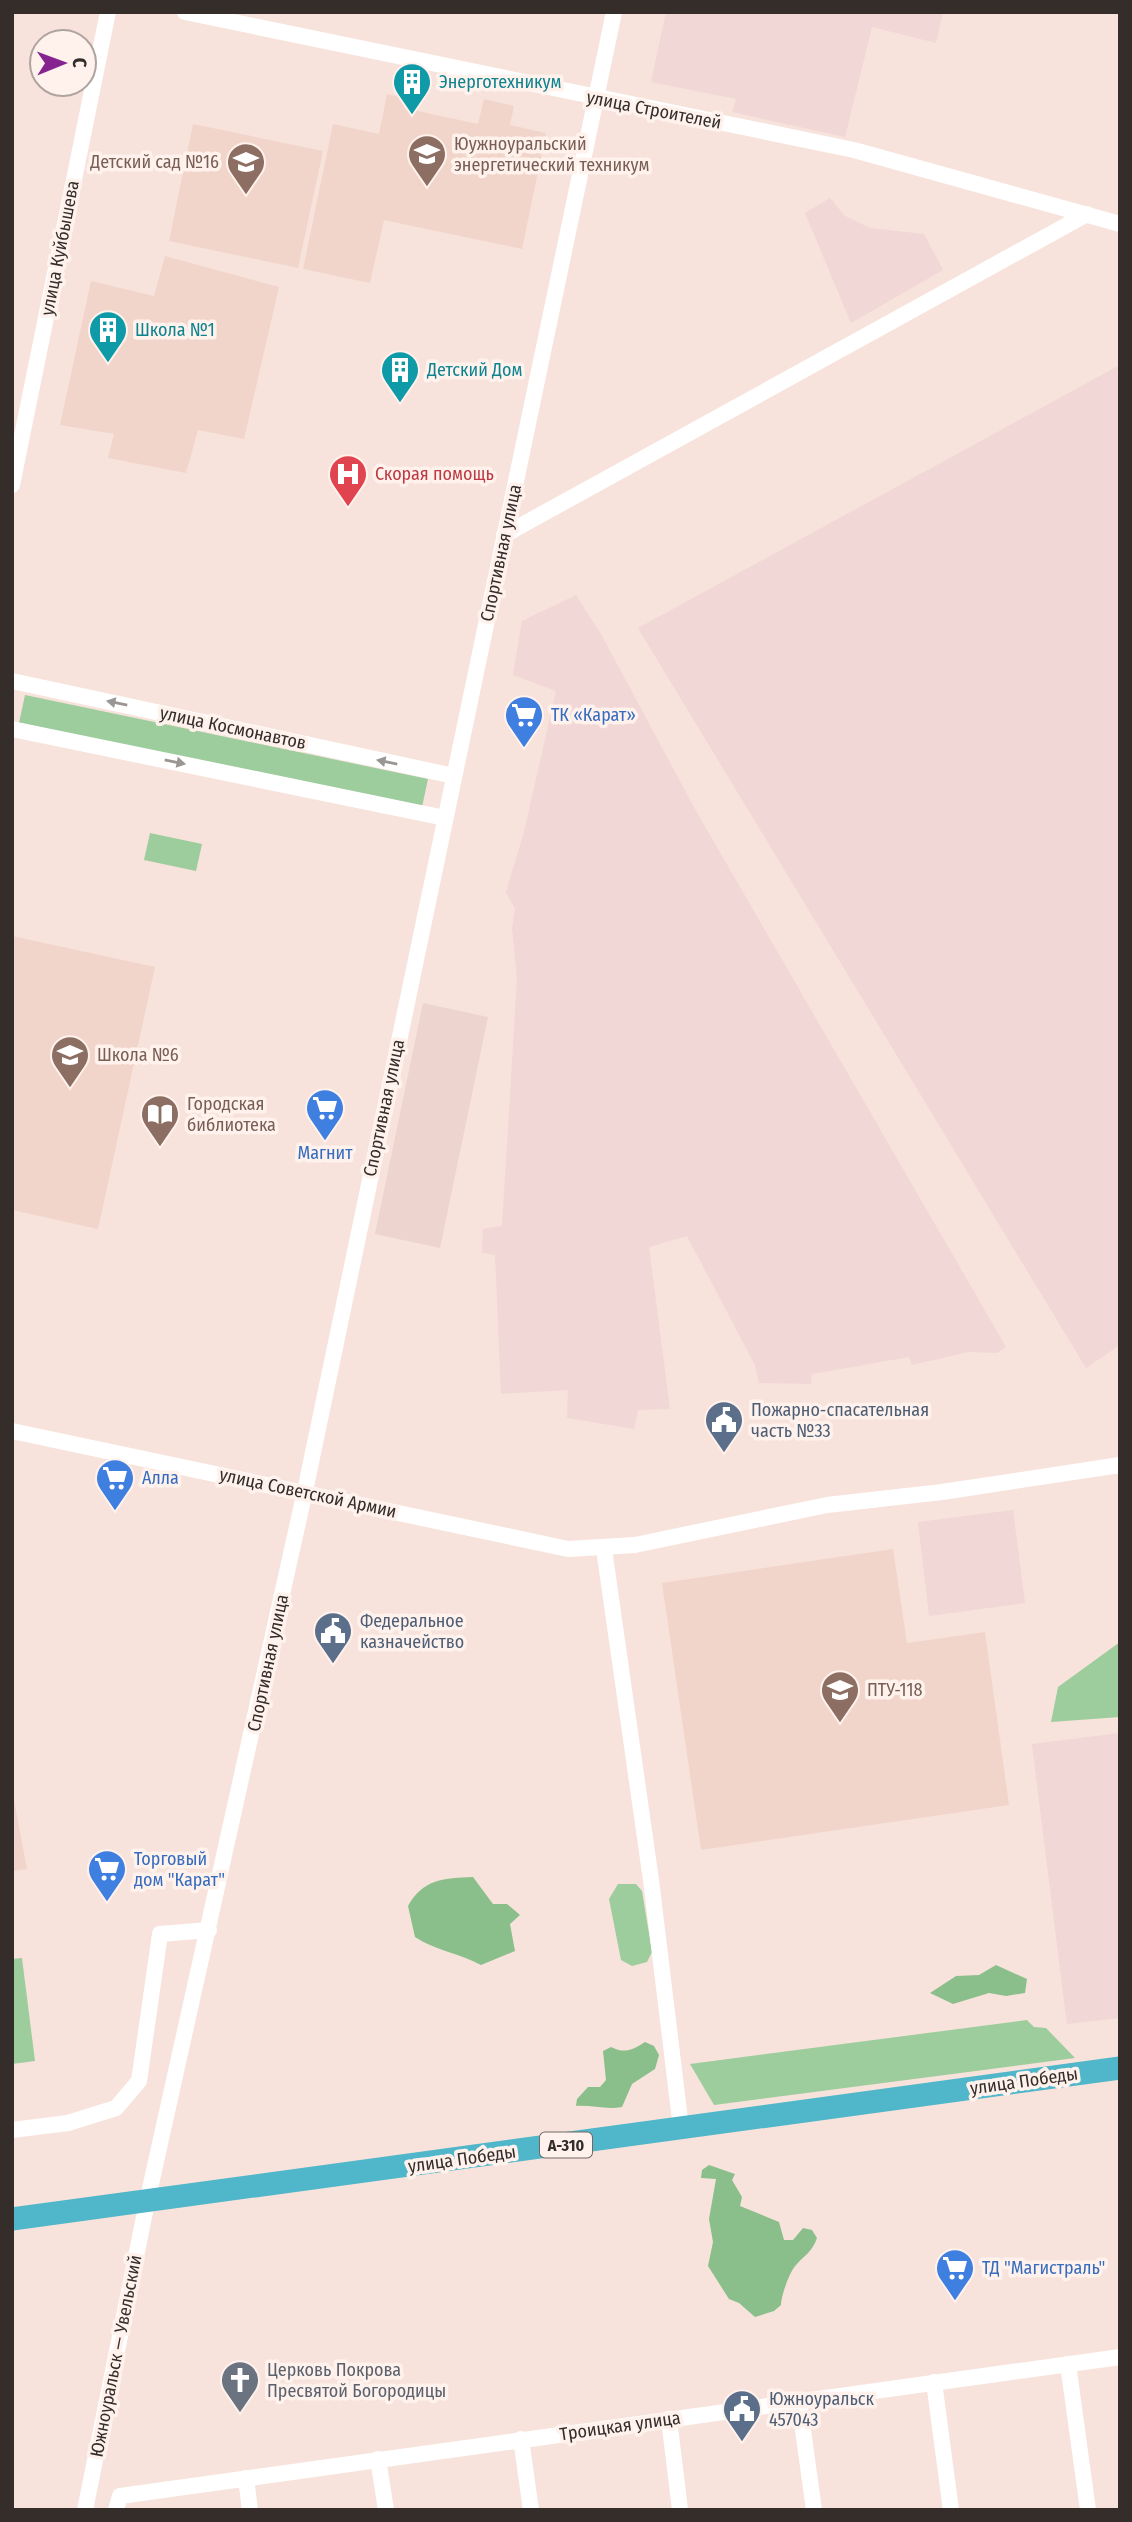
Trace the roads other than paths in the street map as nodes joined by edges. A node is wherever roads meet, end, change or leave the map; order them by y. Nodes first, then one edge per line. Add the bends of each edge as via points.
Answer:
1 (108, 12) edge
2 (185, 12) edge
3 (614, 12) edge
4 (595, 98) junction
5 (1087, 214) junction
6 (1120, 224) edge
7 (12, 485) edge
8 (504, 535) junction
9 (12, 681) edge
10 (12, 729) edge
11 (454, 776) junction
12 (445, 818) junction
13 (12, 1431) edge
14 (1120, 1465) edge
15 (305, 1491) junction
16 (604, 1549) junction
17 (209, 1930) junction
18 (1120, 2068) edge
19 (681, 2128) junction
20 (12, 2130) edge
21 (147, 2202) junction
22 (12, 2219) edge
23 (1120, 2357) edge
24 (1068, 2364) junction
25 (934, 2382) junction
26 (799, 2401) junction
27 (669, 2419) junction
28 (521, 2440) junction
29 (379, 2459) junction
30 (246, 2477) junction
31 (118, 2503) edge
32 (85, 2510) edge
33 (250, 2510) edge
34 (386, 2510) edge
35 (531, 2510) edge
36 (680, 2510) edge
37 (814, 2510) edge
38 (951, 2510) edge
39 (1088, 2510) edge

1 - 7 street, улица Куйбышева
2 - 4 street, улица Строителей
3 - 4 street, Спортивная улица
4 - 5 street, улица Строителей via 854,150
4 - 8 street, Спортивная улица
5 - 6 street, улица Строителей
5 - 8 street
8 - 11 street, Спортивная улица
11 -> 9 street, улица Космонавтов
10 -> 12 street
11 - 12 street, Спортивная улица
12 - 15 street, Спортивная улица
13 - 15 street, улица Советской Армии
14 - 16 street, улица Советской Армии via 827,1505
15 - 16 street, улица Советской Армии via 537,1545
15 - 17 street, Спортивная улица
16 - 19 street
17 - 20 street via 160,1934 139,2081 116,2108 68,2123
17 - 21 street, Спортивная улица
18 - 19 highway, улица Победы / А-310
19 - 21 highway, улица Победы / А-310
21 - 22 highway, улица Победы / А-310
21 - 32 street, Южноуральск — Увельский
23 - 24 street, Троицкая улица
24 - 25 street, Троицкая улица
24 - 39 street
25 - 26 street, Троицкая улица
25 - 38 street
26 - 27 street, Троицкая улица
26 - 37 street
27 - 28 street, Троицкая улица
27 - 36 street
28 - 29 street, Троицкая улица
28 - 35 street
29 - 30 street, Троицкая улица
29 - 34 street
30 - 31 street, Троицкая улица
30 - 33 street

